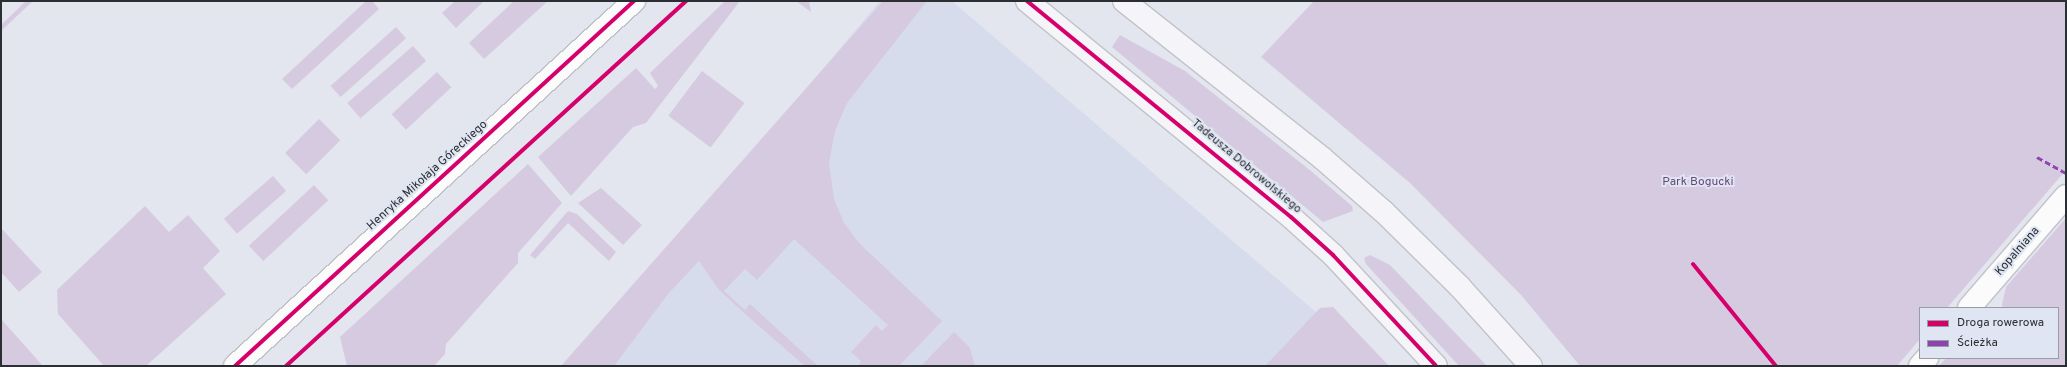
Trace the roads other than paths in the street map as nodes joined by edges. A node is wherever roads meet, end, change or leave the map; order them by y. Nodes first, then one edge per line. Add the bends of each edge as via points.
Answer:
1 (634, 1) edge
2 (1027, 1) edge
3 (1124, 1) edge
4 (2066, 196) edge
5 (1970, 307) edge
6 (235, 366) edge
7 (1436, 366) edge
8 (1531, 366) edge

1 - 6 street, Henryka Mikołaja Góreckiego
2 - 7 street, Tadeusza Dobrowolskiego via 1291,217 1338,261
3 - 8 street via 1297,138 1384,212 1460,287
4 - 5 street, Kopalniana

